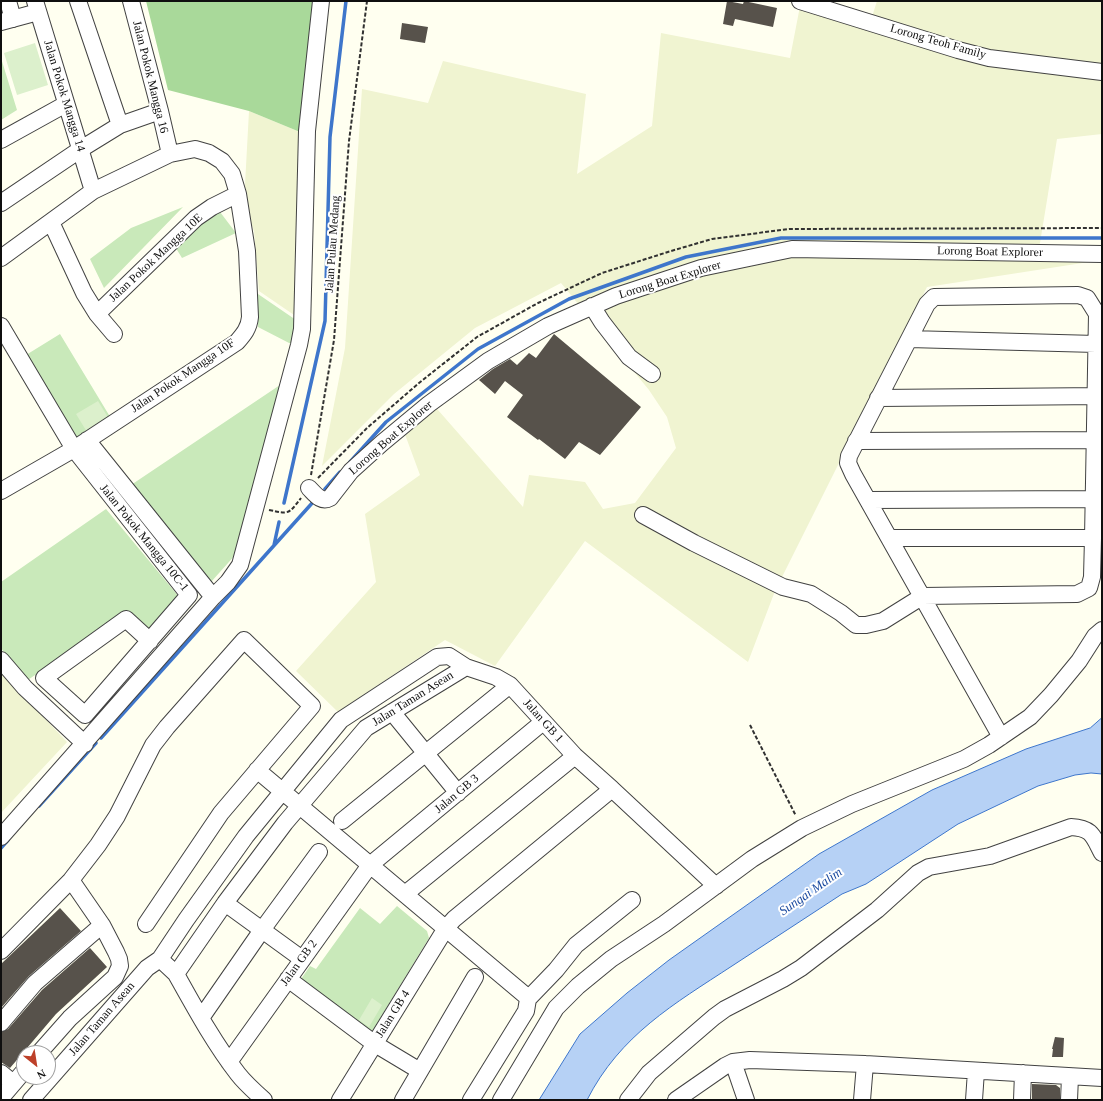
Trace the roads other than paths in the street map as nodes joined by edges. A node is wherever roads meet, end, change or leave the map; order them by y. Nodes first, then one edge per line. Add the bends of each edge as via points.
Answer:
1 (8, 1) edge
2 (78, 1) edge
3 (130, 1) edge
4 (321, 1) edge
5 (800, 1) edge
6 (36, 7) edge
7 (7, 20) edge
8 (1102, 72) edge
9 (66, 104) junction
10 (160, 111) junction
11 (120, 125) junction
12 (1, 140) edge
13 (80, 149) junction
14 (170, 154) junction
15 (93, 191) junction
16 (238, 194) junction
17 (1, 203) edge
18 (51, 222) junction
19 (1102, 254) edge
20 (1, 258) edge
21 (592, 306) junction
22 (97, 314) junction
23 (1, 326) edge
24 (114, 334) dead end
25 (909, 338) junction
26 (1096, 344) junction
27 (652, 374) dead end
28 (1099, 396) edge
29 (878, 398) junction
30 (1095, 440) junction
31 (856, 441) junction
32 (80, 445) junction
33 (309, 488) road end
34 (1, 491) edge
35 (1094, 499) junction
36 (868, 500) junction
37 (643, 515) dead end
38 (889, 538) junction
39 (1093, 538) junction
40 (923, 596) junction
41 (213, 597) junction
42 (1102, 630) edge
43 (150, 641) junction
44 (1, 660) edge
45 (466, 667) junction
46 (510, 685) junction
47 (392, 712) junction
48 (543, 722) junction
49 (1001, 736) junction
50 (85, 744) junction
51 (426, 754) junction
52 (575, 756) junction
53 (258, 770) junction
54 (612, 789) junction
55 (283, 791) junction
56 (458, 793) junction
57 (300, 806) junction
58 (342, 821) dead end
59 (1, 837) edge
60 (319, 852) dead end
61 (1102, 853) edge
62 (370, 865) junction
63 (72, 880) junction
64 (716, 886) junction
65 (405, 894) junction
66 (632, 900) dead end
67 (225, 903) junction
68 (146, 924) dead end
69 (102, 925) junction
70 (446, 928) junction
71 (262, 930) junction
72 (1, 951) edge
73 (160, 959) junction
74 (302, 959) junction
75 (176, 974) junction
76 (475, 977) dead end
77 (288, 979) junction
78 (528, 999) junction
79 (201, 1018) junction
80 (1, 1023) edge
81 (375, 1044) junction
82 (46, 1045) edge
83 (229, 1062) junction
84 (733, 1062) junction
85 (865, 1064) junction
86 (420, 1071) junction
87 (976, 1071) junction
88 (1, 1073) edge
89 (1023, 1073) junction
90 (1070, 1077) junction
91 (1102, 1078) edge
92 (16, 1080) edge
93 (13, 1083) junction
94 (1, 1098) edge
95 (31, 1100) edge
96 (264, 1100) edge
97 (340, 1100) edge
98 (402, 1100) edge
99 (471, 1100) edge
100 (501, 1100) edge
101 (628, 1100) edge
102 (676, 1100) edge
103 (746, 1100) edge
104 (862, 1100) edge
105 (974, 1100) edge
106 (1022, 1100) edge
107 (1069, 1100) edge

1 - 7 street
2 - 11 street
3 - 10 street, Jalan Pokok Mangga 16
4 - 41 street via 306,131 302,329 240,565
5 - 8 street, Lorong Teoh Family via 983,56
6 - 7 street
6 - 9 street, Jalan Pokok Mangga 14
9 - 12 street
9 - 13 street, Jalan Pokok Mangga 14
10 - 11 street
10 - 14 street, Jalan Pokok Mangga 16
11 - 13 street
13 - 15 street, Jalan Pokok Mangga 14
13 - 17 street
14 - 15 street, Jalan Pokok Mangga 10F
14 - 16 street, Jalan Pokok Mangga 10F via 195,149 209,153 222,161 232,174
15 - 18 street, Jalan Pokok Mangga 10F
16 - 22 street, Jalan Pokok Mangga 10E via 212,206 196,218
16 - 32 street, Jalan Pokok Mangga 10F via 248,258 250,317 244,334 237,342
18 - 20 street, Jalan Pokok Mangga 10F
18 - 22 street via 84,293
19 - 21 street, Lorong Boat Explorer via 792,249 701,268
21 - 27 street via 629,357
21 - 33 street, Lorong Boat Explorer via 548,326 488,361 441,395 382,443 356,467 326,501
22 - 24 street
23 - 32 street
25 - 26 street
25 - 26 street via 926,304 934,297 1078,295 1087,298 1097,314
25 - 29 street
26 - 28 street
28 - 29 street
28 - 30 street
29 - 31 street
30 - 31 street
30 - 35 street
31 - 36 street via 848,463
32 - 34 street, Jalan Pokok Mangga 10F
32 - 41 street
32 - 43 street, Jalan Pokok Mangga 10C-1 via 190,595
35 - 36 street
35 - 39 street
36 - 38 street
37 - 40 street via 783,587 811,594 856,625 883,621
38 - 39 street
38 - 40 street
39 - 40 street via 1092,577 1089,588 1077,594
40 - 49 street
41 - 50 street
42 - 49 street via 1052,695 1030,717
43 - 43 street, Jalan Pokok Mangga 10C-1 via 85,715 44,678 126,619
44 - 50 street via 25,688
45 - 46 street, Jalan GB 1 via 496,677
45 - 47 street, Jalan Taman Asean
45 - 55 street, Jalan Taman Asean via 449,656 437,658 351,712 341,720
46 - 48 street, Jalan GB 1
46 - 51 street
47 - 51 street
47 - 57 street, Jalan Taman Asean via 366,728
48 - 52 street, Jalan GB 1
48 - 56 street, Jalan GB 3
49 - 64 street via 964,759 852,804 802,828 752,859
50 - 59 street
51 - 56 street
51 - 58 street
52 - 54 street, Jalan GB 1
52 - 65 street
53 - 55 street
53 - 63 street via 312,706 244,640 153,745 117,816
53 - 68 street via 221,813
54 - 64 street, Jalan GB 1
54 - 70 street, Jalan GB 4 via 454,918
55 - 57 street
55 - 73 street, Jalan Taman Asean via 246,836
56 - 62 street, Jalan GB 3
57 - 62 street
57 - 67 street, Jalan Taman Asean
60 - 71 street
61 - 101 street via 1088,831 1071,827 990,856 929,867 918,873 877,910 801,968 714,1017 649,1074
62 - 65 street
62 - 74 street, Jalan GB 2
63 - 69 street
63 - 72 street
64 - 100 street via 611,959 578,986 556,1008
65 - 70 street
66 - 78 street via 576,945
67 - 71 street
67 - 75 street, Jalan Taman Asean
69 - 80 street via 35,983
69 - 82 street via 120,960 120,966 115,976 70,1018
70 - 78 street
70 - 81 street, Jalan GB 4
71 - 74 street
71 - 79 street
73 - 75 street
73 - 95 street, Jalan Taman Asean via 147,968
74 - 77 street, Jalan GB 2
75 - 79 street
76 - 86 street
77 - 81 street
77 - 83 street, Jalan GB 2
78 - 99 street via 526,1011
79 - 83 street
81 - 86 street
81 - 97 street, Jalan GB 4
83 - 96 street
84 - 85 street via 750,1060
84 - 102 street
84 - 103 street
85 - 87 street
85 - 104 street
86 - 98 street
87 - 89 street
87 - 105 street
88 - 93 street
89 - 90 street
89 - 106 street
90 - 91 street
90 - 107 street
92 - 93 street
93 - 94 street

